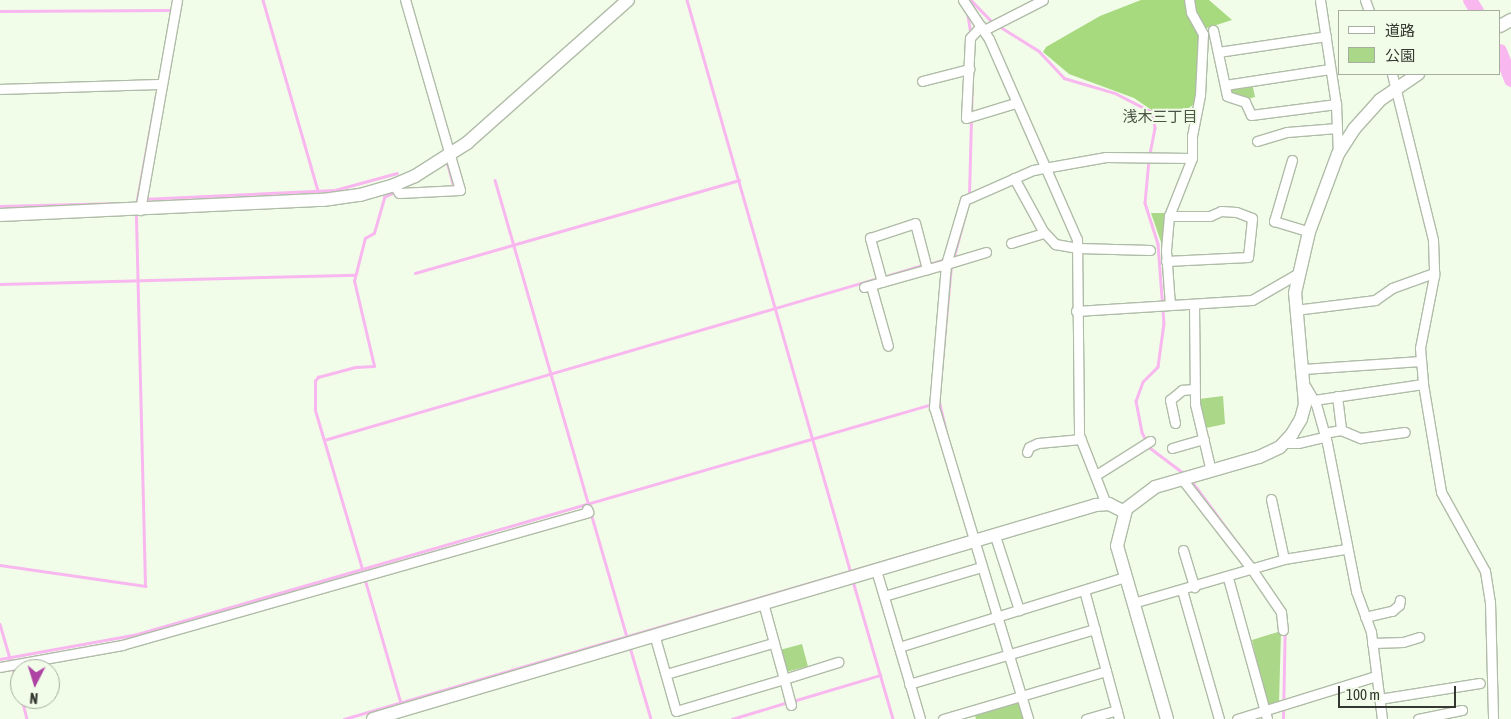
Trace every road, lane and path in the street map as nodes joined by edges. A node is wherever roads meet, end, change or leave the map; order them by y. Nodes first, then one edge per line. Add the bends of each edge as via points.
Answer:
1 (177, 0) edge
2 (404, 0) edge
3 (628, 0) edge
4 (963, 0) edge
5 (1043, 0) edge
6 (1189, 0) edge
7 (1320, 0) edge
8 (983, 28) junction
9 (1213, 30) dead end
10 (1326, 36) junction
11 (1218, 52) junction
12 (969, 69) junction
13 (1330, 70) junction
14 (1392, 75) edge
15 (1416, 75) edge
16 (922, 81) dead end
17 (162, 84) junction
18 (1225, 85) junction
19 (1397, 87) junction
20 (0, 89) edge
21 (1015, 103) junction
22 (1336, 104) junction
23 (1337, 128) junction
24 (1257, 141) dead end
25 (451, 154) junction
26 (1338, 154) junction
27 (1192, 158) junction
28 (1292, 160) dead end
29 (1045, 165) junction
30 (1014, 178) junction
31 (394, 185) junction
32 (140, 210) junction
33 (0, 215) edge
34 (1169, 216) junction
35 (1309, 232) junction
36 (1044, 233) junction
37 (1011, 243) dead end
38 (1078, 248) junction
39 (1150, 250) dead end
40 (986, 252) dead end
41 (1166, 261) junction
42 (946, 264) junction
43 (927, 269) junction
44 (1434, 273) junction
45 (1297, 274) junction
46 (882, 282) junction
47 (1194, 304) junction
48 (1170, 305) junction
49 (1295, 310) junction
50 (1076, 311) junction
51 (888, 346) dead end
52 (1421, 361) junction
53 (1303, 368) junction
54 (1423, 384) junction
55 (1306, 387) junction
56 (1194, 389) junction
57 (1337, 396) junction
58 (1314, 400) junction
59 (1175, 423) dead end
60 (1341, 430) junction
61 (1405, 432) dead end
62 (1325, 435) junction
63 (1081, 439) junction
64 (1204, 439) junction
65 (1150, 441) dead end
66 (1284, 443) junction
67 (1172, 448) dead end
68 (1027, 452) dead end
69 (1211, 471) junction
70 (1096, 475) junction
71 (1188, 477) junction
72 (1271, 499) dead end
73 (1106, 504) junction
74 (588, 508) dead end
75 (1125, 512) junction
76 (995, 536) junction
77 (974, 543) junction
78 (1346, 549) junction
79 (1183, 550) dead end
80 (1284, 559) junction
81 (981, 567) junction
82 (1251, 568) junction
83 (876, 570) junction
84 (1125, 577) junction
85 (1228, 578) junction
86 (1194, 587) junction
87 (1084, 590) junction
88 (1182, 590) junction
89 (884, 596) junction
90 (1400, 600) dead end
91 (763, 603) junction
92 (1133, 603) junction
93 (1020, 610) junction
94 (996, 617) junction
95 (1365, 617) junction
96 (1095, 629) junction
97 (1283, 630) dead end
98 (654, 634) junction
99 (1419, 637) dead end
100 (773, 643) junction
101 (1372, 643) junction
102 (899, 647) junction
103 (1008, 657) junction
104 (838, 662) dead end
105 (0, 667) edge
106 (1106, 671) junction
107 (666, 674) junction
108 (1376, 676) junction
109 (784, 679) junction
110 (1480, 683) dead end
111 (909, 684) junction
112 (1020, 696) junction
113 (1379, 699) junction
114 (792, 705) dead end
115 (1462, 710) dead end
116 (677, 715) edge
117 (1118, 715) edge
118 (1266, 715) edge
119 (373, 719) edge
120 (920, 719) edge
121 (943, 719) edge
122 (1028, 719) edge
123 (1086, 719) edge
124 (1167, 719) edge
125 (1219, 719) edge
126 (1237, 719) edge
127 (1382, 719) edge
128 (1418, 719) edge
129 (1493, 719) edge

1 - 17 street
2 - 25 street
3 - 25 street via 510,106
4 - 8 street
5 - 8 street
6 - 27 street via 1191,12 1203,34
7 - 10 street
8 - 12 street via 970,38
8 - 21 street
9 - 11 street
10 - 11 street
10 - 13 street
11 - 18 street
12 - 16 street
12 - 21 street via 966,118
13 - 18 street
13 - 22 street
14 - 19 street
15 - 19 street
17 - 20 street
17 - 32 street
18 - 22 street via 1227,96 1245,102 1251,115
19 - 26 street via 1354,129
19 - 44 street via 1433,240
21 - 29 street
22 - 23 street
23 - 24 street via 1287,132
23 - 26 street
25 - 31 street
25 - 31 street via 460,190 399,193
26 - 35 street
27 - 29 street via 1106,157
27 - 34 street
28 - 35 street via 1274,222
29 - 30 street
29 - 38 street
30 - 36 street
30 - 42 street via 965,200
31 - 32 street via 360,195 323,200
32 - 33 street
34 - 41 street
34 - 41 street via 1210,216 1221,211 1252,218 1248,257
35 - 45 street
36 - 37 street
36 - 38 street via 1055,244
38 - 39 street
38 - 50 street
40 - 42 street
41 - 48 street
42 - 43 street
42 - 77 street via 934,407
43 - 46 street
43 - 46 street via 915,223 870,238
44 - 49 street via 1392,288 1376,300
44 - 52 street via 1422,335
45 - 47 street via 1252,300
45 - 49 street
46 - 51 street via 868,286
47 - 48 street
47 - 56 street
48 - 50 street
49 - 53 street
50 - 63 street
52 - 53 street
52 - 54 street
53 - 55 street
54 - 57 street via 1414,388
54 - 129 street via 1441,492 1485,571 1490,602
55 - 58 street
55 - 66 street via 1301,419
56 - 59 street via 1182,390 1170,400
56 - 64 street
57 - 58 street
57 - 60 street
58 - 62 street
60 - 61 street via 1360,438
60 - 62 street
62 - 66 street via 1298,444
62 - 78 street
63 - 68 street via 1038,443 1029,447
63 - 70 street
64 - 67 street
64 - 69 street
65 - 70 street
66 - 69 street via 1259,457
69 - 71 street
70 - 73 street
71 - 75 street via 1155,487 1129,504
71 - 82 street
72 - 80 street
73 - 75 street
73 - 76 street
74 - 105 street via 588,512 122,645
75 - 84 street via 1117,536
76 - 77 street
76 - 93 street
77 - 81 street
77 - 83 street
78 - 80 street
78 - 95 street
79 - 86 street
80 - 82 street
81 - 89 street
81 - 94 street
82 - 85 street
82 - 97 street via 1281,612
83 - 89 street
83 - 91 street
84 - 87 street
84 - 92 street
85 - 86 street
85 - 118 street
86 - 88 street
87 - 93 street
87 - 96 street
88 - 92 street
88 - 125 street
89 - 102 street
90 - 95 street via 1392,611
91 - 98 street
91 - 100 street
92 - 124 street
93 - 94 street
94 - 102 street
94 - 103 street
95 - 101 street
96 - 103 street
96 - 106 street
98 - 107 street
98 - 119 street
99 - 101 street via 1403,642
100 - 107 street
100 - 109 street
101 - 108 street
102 - 111 street
103 - 111 street
103 - 112 street
104 - 109 street
106 - 112 street
106 - 117 street
107 - 116 street
108 - 113 street
108 - 118 street
109 - 114 street
109 - 116 street
110 - 113 street
111 - 120 street
112 - 121 street
112 - 122 street
113 - 127 street
115 - 128 street
117 - 123 street
118 - 126 street

